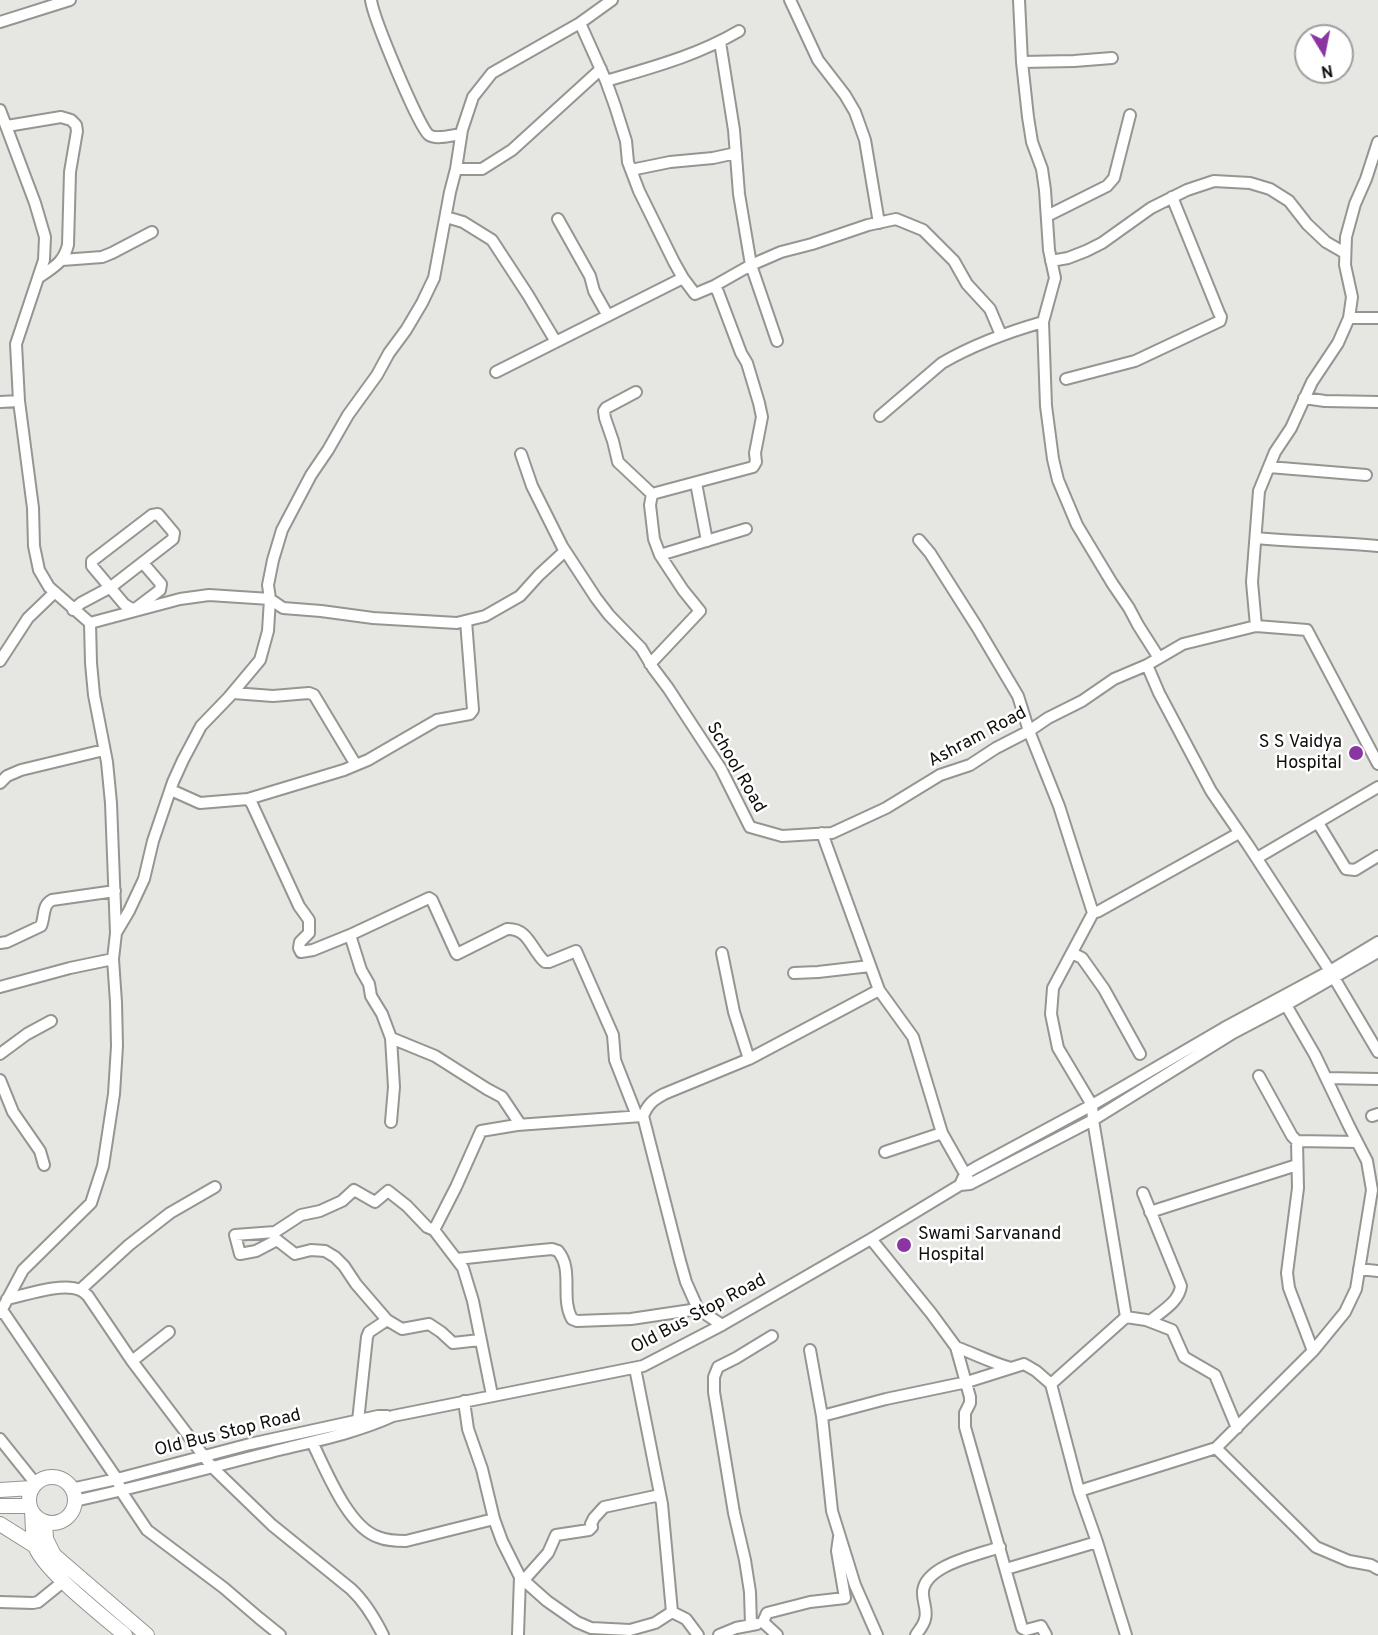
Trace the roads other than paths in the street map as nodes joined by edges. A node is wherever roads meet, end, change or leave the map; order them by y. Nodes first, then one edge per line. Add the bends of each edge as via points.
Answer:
1 (70, 0) edge
2 (371, 0) edge
3 (612, 0) edge
4 (790, 0) edge
5 (1019, 0) edge
6 (43, 4) edge
7 (0, 22) edge
8 (580, 22) junction
9 (739, 31) dead end
10 (720, 42) junction
11 (1112, 58) dead end
12 (1022, 62) junction
13 (601, 69) junction
14 (606, 81) junction
15 (0, 110) edge
16 (1130, 116) dead end
17 (7, 126) junction
18 (461, 134) junction
19 (1378, 142) edge
20 (736, 153) junction
21 (456, 169) junction
22 (631, 170) junction
23 (1172, 197) junction
24 (1047, 216) junction
25 (446, 217) junction
26 (558, 219) dead end
27 (879, 223) junction
28 (152, 232) dead end
29 (1345, 253) junction
30 (62, 260) junction
31 (1052, 261) junction
32 (751, 265) junction
33 (683, 278) junction
34 (38, 279) junction
35 (714, 286) junction
36 (608, 316) junction
37 (1349, 318) junction
38 (1378, 318) edge
39 (1043, 322) junction
40 (1001, 335) junction
41 (777, 341) dead end
42 (556, 342) junction
43 (496, 372) dead end
44 (1066, 379) dead end
45 (636, 392) dead end
46 (1304, 398) junction
47 (1, 401) edge
48 (19, 401) junction
49 (1378, 402) edge
50 (880, 416) dead end
51 (521, 454) dead end
52 (1269, 467) junction
53 (1366, 475) dead end
54 (696, 483) junction
55 (652, 494) junction
56 (746, 529) dead end
57 (1256, 538) junction
58 (919, 540) dead end
59 (707, 541) junction
60 (1378, 546) edge
61 (565, 551) junction
62 (660, 555) junction
63 (143, 563) junction
64 (111, 587) junction
65 (55, 592) junction
66 (270, 599) junction
67 (74, 610) junction
68 (466, 621) junction
69 (90, 623) junction
70 (1256, 626) junction
71 (1159, 658) junction
72 (0, 661) edge
73 (651, 664) junction
74 (1148, 665) junction
75 (233, 693) junction
76 (1029, 731) junction
77 (104, 750) junction
78 (1378, 764) edge
79 (356, 765) junction
80 (0, 783) edge
81 (1378, 787) edge
82 (171, 790) junction
83 (248, 799) junction
84 (1318, 822) junction
85 (822, 833) junction
86 (1239, 833) junction
87 (1378, 856) edge
88 (1257, 858) junction
89 (115, 891) junction
90 (1093, 913) junction
91 (116, 933) junction
92 (350, 935) junction
93 (1378, 942) edge
94 (0, 944) edge
95 (1072, 952) junction
96 (1378, 952) edge
97 (722, 953) dead end
98 (113, 959) junction
99 (870, 966) junction
100 (794, 973) dead end
101 (1332, 975) junction
102 (0, 987) edge
103 (879, 990) junction
104 (1286, 1005) junction
105 (51, 1021) dead end
106 (391, 1038) junction
107 (1378, 1052) edge
108 (0, 1054) edge
109 (1140, 1054) dead end
110 (749, 1059) junction
111 (1259, 1076) dead end
112 (1326, 1078) junction
113 (1378, 1079) edge
114 (0, 1080) edge
115 (1092, 1105) junction
116 (640, 1116) junction
117 (1093, 1119) junction
118 (391, 1122) dead end
119 (520, 1125) junction
120 (942, 1133) junction
121 (1297, 1141) junction
122 (1357, 1142) junction
123 (885, 1152) dead end
124 (44, 1165) dead end
125 (1297, 1165) junction
126 (965, 1181) junction
127 (215, 1187) dead end
128 (1143, 1193) dead end
129 (1150, 1212) junction
130 (434, 1230) junction
131 (871, 1239) junction
132 (457, 1259) junction
133 (1359, 1269) junction
134 (1378, 1271) edge
135 (80, 1290) junction
136 (5, 1303) edge
137 (698, 1309) junction
138 (1126, 1317) junction
139 (387, 1320) junction
140 (1150, 1321) junction
141 (722, 1325) junction
142 (169, 1332) dead end
143 (772, 1336) dead end
144 (480, 1340) junction
145 (956, 1347) junction
146 (810, 1350) dead end
147 (1313, 1351) junction
148 (132, 1360) junction
149 (635, 1368) junction
150 (1012, 1368) junction
151 (967, 1382) junction
152 (1051, 1384) junction
153 (492, 1395) junction
154 (464, 1401) junction
155 (393, 1416) junction
156 (822, 1416) junction
157 (358, 1420) junction
158 (1238, 1428) junction
159 (0, 1438) edge
160 (312, 1442) junction
161 (281, 1444) junction
162 (1216, 1448) junction
163 (204, 1456) junction
164 (212, 1467) junction
165 (117, 1479) junction
166 (34, 1486) junction
167 (0, 1490) edge
168 (121, 1491) junction
169 (1079, 1491) junction
170 (73, 1495) junction
171 (660, 1495) junction
172 (0, 1506) edge
173 (31, 1508) junction
174 (494, 1519) junction
175 (45, 1522) junction
176 (0, 1524) edge
177 (839, 1533) junction
178 (1097, 1542) junction
179 (35, 1546) junction
180 (1000, 1547) junction
181 (1006, 1569) junction
182 (1378, 1569) edge
183 (522, 1579) junction
184 (64, 1581) junction
185 (0, 1602) edge
186 (672, 1612) junction
187 (763, 1622) junction
188 (751, 1625) junction
189 (125, 1635) edge
190 (147, 1635) edge
191 (280, 1635) edge
192 (383, 1635) edge
193 (518, 1635) edge
194 (698, 1635) edge
195 (719, 1635) edge
196 (777, 1635) edge
197 (878, 1635) edge
198 (916, 1635) edge
199 (1046, 1635) edge
200 (1126, 1635) edge

1 - 6 street
2 - 18 street via 377,25 427,133 434,137
3 - 8 street
4 - 27 street via 818,60 855,112 865,140
5 - 12 street
6 - 7 street
8 - 13 street
8 - 18 street via 492,73 473,97
9 - 10 street
10 - 14 street
10 - 20 street
11 - 12 street
12 - 24 street
13 - 14 street
13 - 21 street via 512,150 482,169
14 - 22 street via 626,141
15 - 17 street
16 - 24 street via 1114,178 1107,186
17 - 30 street via 61,117 76,125 68,245
17 - 34 street via 45,237
18 - 21 street
19 - 29 street via 1355,204
20 - 22 street
20 - 32 street
21 - 25 street
22 - 33 street
23 - 29 street via 1214,181 1250,183 1270,189 1289,201 1326,242
23 - 31 street via 1102,243
23 - 44 street via 1220,321 1135,361
24 - 31 street
25 - 42 street via 463,222 492,240
25 - 66 street via 434,278 422,303 348,415 282,530 268,585
26 - 36 street
27 - 32 street
27 - 40 street via 896,219 923,230 954,261 967,284 990,309
28 - 30 street via 112,253
29 - 37 street via 1352,297
30 - 34 street
31 - 39 street via 1055,278
32 - 35 street
32 - 41 street
33 - 35 street via 695,294
33 - 36 street
34 - 48 street via 16,344
35 - 54 street via 747,363 762,417 753,467
36 - 42 street
37 - 38 street
37 - 46 street
39 - 40 street
39 - 71 street via 1048,429 1058,480 1077,525
40 - 50 street via 942,363
42 - 43 street
45 - 55 street via 606,408 605,418 618,462
46 - 49 street
46 - 52 street
47 - 48 street
48 - 65 street via 34,546 39,570
51 - 61 street, School Road via 532,486
52 - 53 street
52 - 57 street via 1259,491
54 - 55 street
54 - 59 street
55 - 62 street via 654,539
56 - 59 street
57 - 60 street
57 - 70 street via 1252,582
58 - 76 street via 1018,696
59 - 62 street
61 - 68 street via 520,596 485,616
61 - 73 street, School Road via 603,607
62 - 73 street via 700,611
63 - 64 street
63 - 64 street via 161,584 160,590 135,609 124,604
63 - 64 street via 174,536 158,514 92,561
64 - 67 street
65 - 67 street
65 - 72 street via 28,618
66 - 68 street via 283,608 373,618
66 - 69 street via 194,596
66 - 75 street via 268,631 260,660
67 - 69 street
68 - 79 street via 472,712 437,720
69 - 77 street via 92,674
70 - 71 street, Ashram Road via 1183,644
70 - 78 street, Ashram Road via 1307,630
71 - 74 street, Ashram Road
73 - 85 street, School Road via 721,769 750,827 782,836
74 - 76 street, Ashram Road via 1114,679
74 - 86 street via 1211,791
75 - 79 street via 314,695
75 - 82 street via 201,726
76 - 85 street, Ashram Road via 886,808 832,833
76 - 90 street via 1059,806
77 - 80 street via 21,770
77 - 89 street
79 - 83 street
81 - 84 street
82 - 83 street via 200,803
82 - 91 street via 144,879
83 - 92 street via 298,906 309,920 309,933 299,948 308,951
84 - 87 street via 1346,869 1355,870
84 - 88 street
85 - 99 street
86 - 88 street
86 - 90 street
88 - 101 street
89 - 91 street
89 - 94 street via 52,900 45,906 41,926
90 - 95 street
91 - 98 street
92 - 106 street via 371,996
92 - 116 street via 429,898 457,954 507,929 522,932 545,962 576,951 613,1035 615,1060
93 - 101 street
95 - 109 street via 1082,958 1104,989
95 - 115 street via 1053,988 1051,1014 1058,1048
96 - 101 street
97 - 110 street
98 - 102 street
98 - 136 street via 117,1046 114,1094 100,1178 91,1203 23,1270
99 - 100 street
99 - 103 street
101 - 104 street
101 - 107 street
101 - 115 street via 1224,1028
103 - 110 street
103 - 120 street via 913,1037
104 - 112 street
104 - 117 street
105 - 108 street
106 - 118 street
106 - 119 street via 435,1056 502,1097
110 - 116 street via 652,1101
111 - 121 street
112 - 113 street
112 - 122 street
114 - 124 street via 13,1112 40,1151
115 - 117 street
115 - 126 street
116 - 119 street
116 - 137 street via 686,1282
117 - 126 street
117 - 138 street
119 - 130 street via 481,1131
120 - 123 street
120 - 126 street
121 - 122 street
121 - 125 street
122 - 133 street via 1367,1161 1372,1190
125 - 129 street
125 - 147 street via 1298,1188 1287,1273
126 - 131 street, Old Bus Stop Road
127 - 135 street via 170,1213
128 - 129 street
129 - 140 street via 1181,1286 1180,1293
130 - 132 street
130 - 139 street via 388,1191 375,1202 354,1190 342,1201 301,1215 275,1232 235,1235 240,1254 277,1240 295,1254 325,1251 344,1266
131 - 141 street, Old Bus Stop Road
131 - 145 street
132 - 137 street via 558,1251 565,1264 568,1310 577,1321 631,1319
132 - 144 street via 473,1300
133 - 134 street
133 - 147 street via 1351,1302
135 - 136 street via 61,1288
135 - 148 street
136 - 165 street
137 - 141 street
138 - 140 street
138 - 152 street
139 - 144 street via 402,1329 429,1324 453,1344
139 - 157 street via 366,1337
140 - 158 street via 1172,1330 1184,1357 1215,1375
141 - 149 street, Old Bus Stop Road
142 - 148 street
143 - 188 street via 718,1367 714,1377 727,1475 750,1592
144 - 153 street
145 - 150 street
145 - 151 street
146 - 156 street
147 - 158 street
148 - 163 street
149 - 153 street, Old Bus Stop Road
149 - 171 street
150 - 151 street
150 - 152 street via 1024,1364
151 - 156 street
151 - 180 street via 970,1403 965,1427
152 - 169 street
153 - 154 street, Old Bus Stop Road
154 - 155 street, Old Bus Stop Road
154 - 174 street via 468,1429
155 - 157 street, Old Bus Stop Road
155 - 160 street, Old Bus Stop Road
156 - 177 street via 832,1511
157 - 161 street, Old Bus Stop Road
158 - 162 street
159 - 166 street
160 - 161 street, Old Bus Stop Road
160 - 174 street via 354,1520 377,1537 406,1540
161 - 163 street, Old Bus Stop Road via 250,1444
161 - 164 street, Old Bus Stop Road
162 - 169 street
162 - 182 street via 1316,1547
163 - 164 street
163 - 165 street, Old Bus Stop Road
164 - 168 street, Old Bus Stop Road
164 - 192 street via 272,1525 357,1594
165 - 168 street
165 - 170 street, Old Bus Stop Road
166 - 167 main road
166 - 170 main road via 45,1478 55,1477 64,1481
166 - 173 main road via 29,1500
168 - 170 street, Old Bus Stop Road
168 - 191 street via 147,1530
169 - 178 street
170 - 175 main road via 74,1507 67,1516 57,1522
171 - 183 street via 604,1507 589,1530 556,1535 548,1552
171 - 186 street
172 - 173 main road
173 - 175 main road
173 - 179 main road
174 - 183 street
175 - 190 main road via 46,1539 54,1555
176 - 179 main road
177 - 187 street via 837,1551 845,1598 767,1613
177 - 197 street via 855,1585
178 - 181 street
178 - 200 street
179 - 184 main road
180 - 181 street
180 - 198 street via 932,1574 923,1592 926,1618
181 - 199 street via 1022,1628 1041,1626
183 - 186 street via 546,1601 591,1628 630,1630 655,1623
183 - 193 street
184 - 185 street via 33,1604
184 - 189 main road
186 - 194 street via 686,1619
187 - 188 street
187 - 196 street
188 - 195 street

